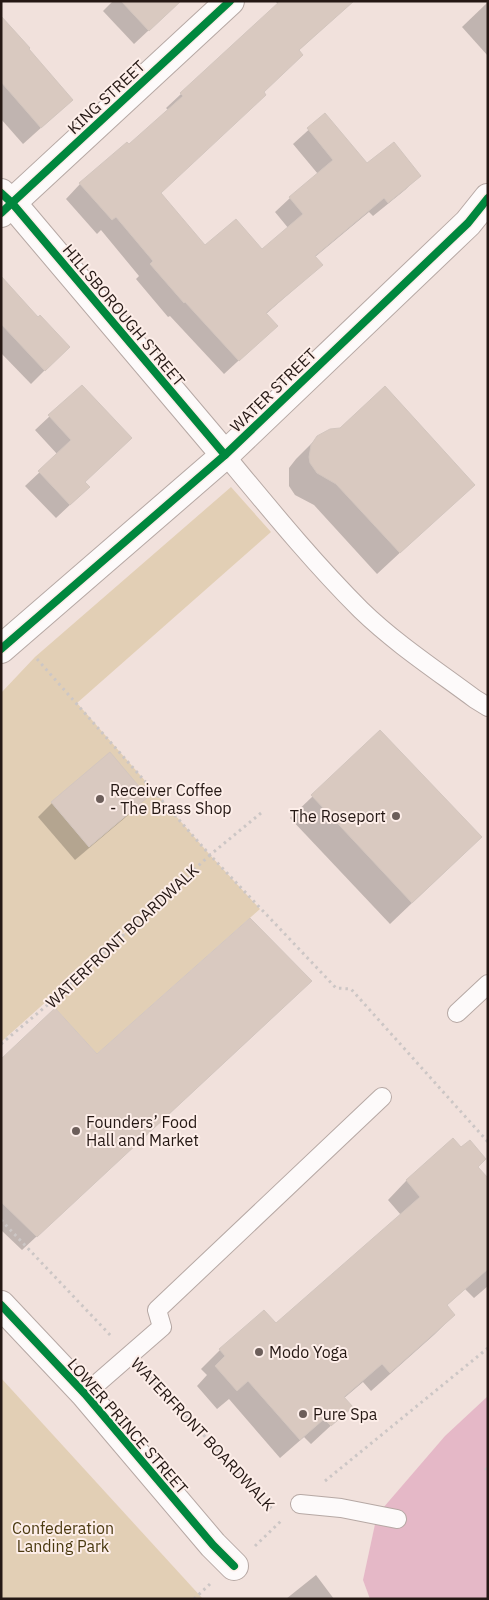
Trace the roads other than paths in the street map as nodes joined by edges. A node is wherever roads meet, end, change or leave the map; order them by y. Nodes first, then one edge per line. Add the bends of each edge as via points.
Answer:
1 (230, 1) edge
2 (488, 198) edge
3 (5, 203) edge
4 (478, 217) edge
5 (225, 455) junction
6 (9, 643) edge
7 (488, 707) edge
8 (488, 984) edge
9 (457, 1013) dead end
10 (382, 1097) dead end
11 (1, 1305) edge
12 (85, 1394) junction
13 (300, 1504) road end
14 (398, 1519) dead end
15 (234, 1566) dead end

1 - 3 street, KING STREET
2 - 4 street, WATER STREET
3 - 5 street, HILLSBOROUGH STREET
4 - 5 street, WATER STREET
5 - 6 street, WATER STREET
5 - 7 lane via 299,545 361,610 392,638
8 - 9 lane
10 - 12 lane via 157,1310 162,1327
11 - 12 street, LOWER PRINCE STREET
12 - 15 street, LOWER PRINCE STREET via 212,1545
13 - 14 lane

